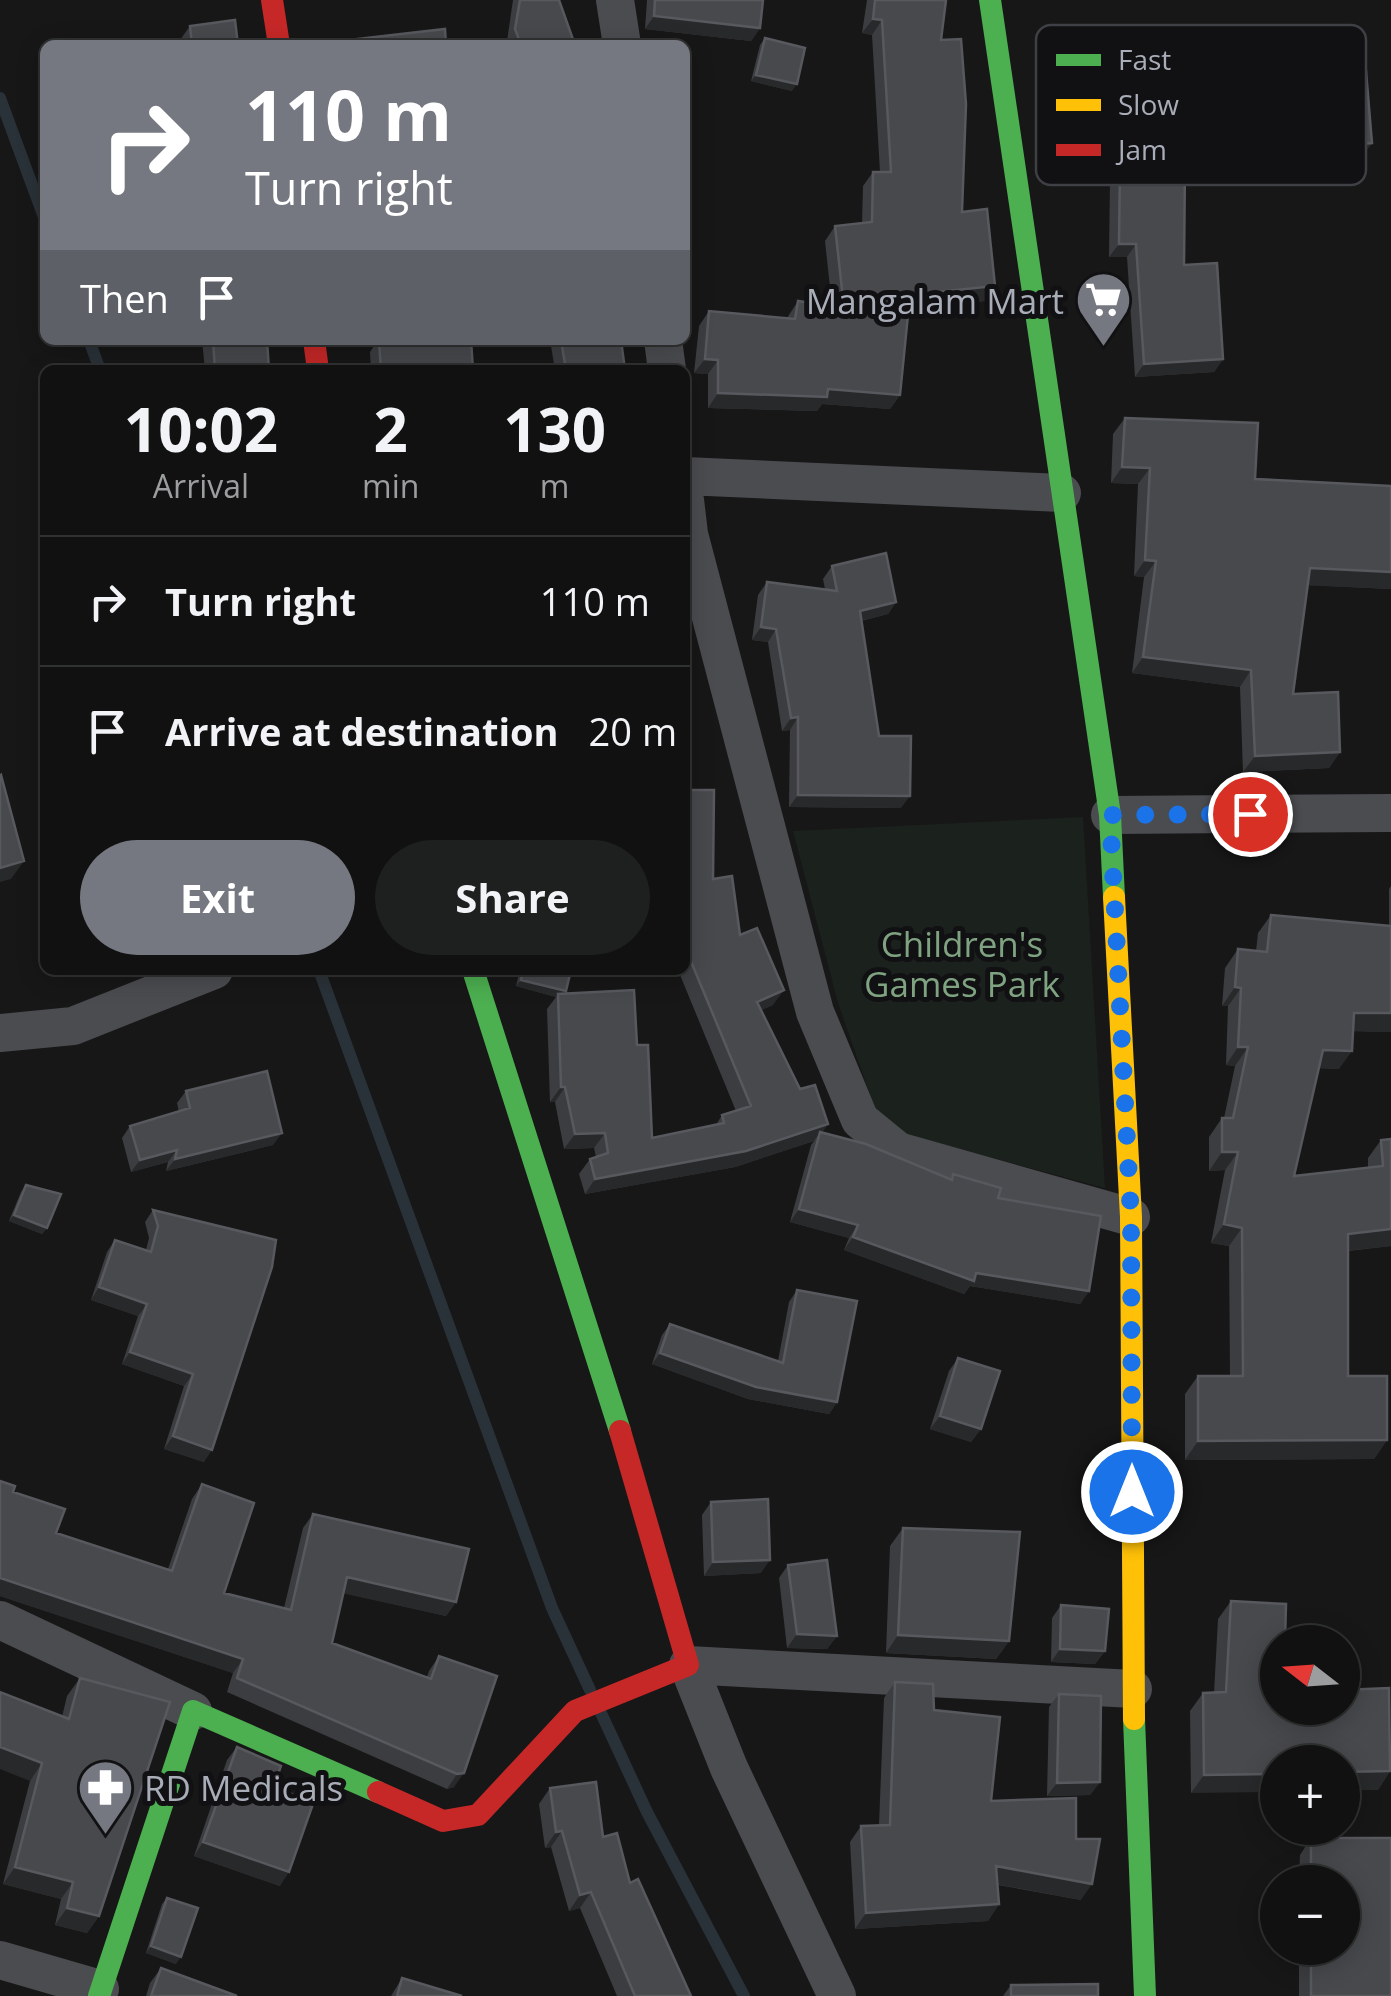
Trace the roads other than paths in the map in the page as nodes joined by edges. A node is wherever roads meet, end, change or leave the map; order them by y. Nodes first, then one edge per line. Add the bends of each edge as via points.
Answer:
1 (272, 0) edge
2 (616, 0) edge
3 (990, 0) edge
4 (278, 40) edge
5 (621, 40) edge
6 (690, 476) edge
7 (1062, 493) junction
8 (690, 538) edge
9 (1391, 813) edge
10 (1110, 815) junction
11 (201, 975) edge
12 (475, 975) edge
13 (0, 1033) edge
14 (1131, 1217) junction
15 (0, 1620) edge
16 (688, 1665) junction
17 (1134, 1689) junction
18 (193, 1711) junction
19 (0, 1960) edge
20 (99, 1993) edge
21 (837, 1996) edge
22 (1145, 1996) edge

1 - 4 street
2 - 5 street
3 - 7 street
6 - 7 street
7 - 10 street
8 - 14 street via 815,1012 860,1120 898,1152
9 - 10 street
10 - 14 street
11 - 13 street via 73,1026
12 - 16 street
14 - 17 street
15 - 18 street
16 - 17 street
16 - 18 street via 574,1711 478,1814 443,1821
16 - 21 street
17 - 22 street
18 - 20 street
19 - 20 street

